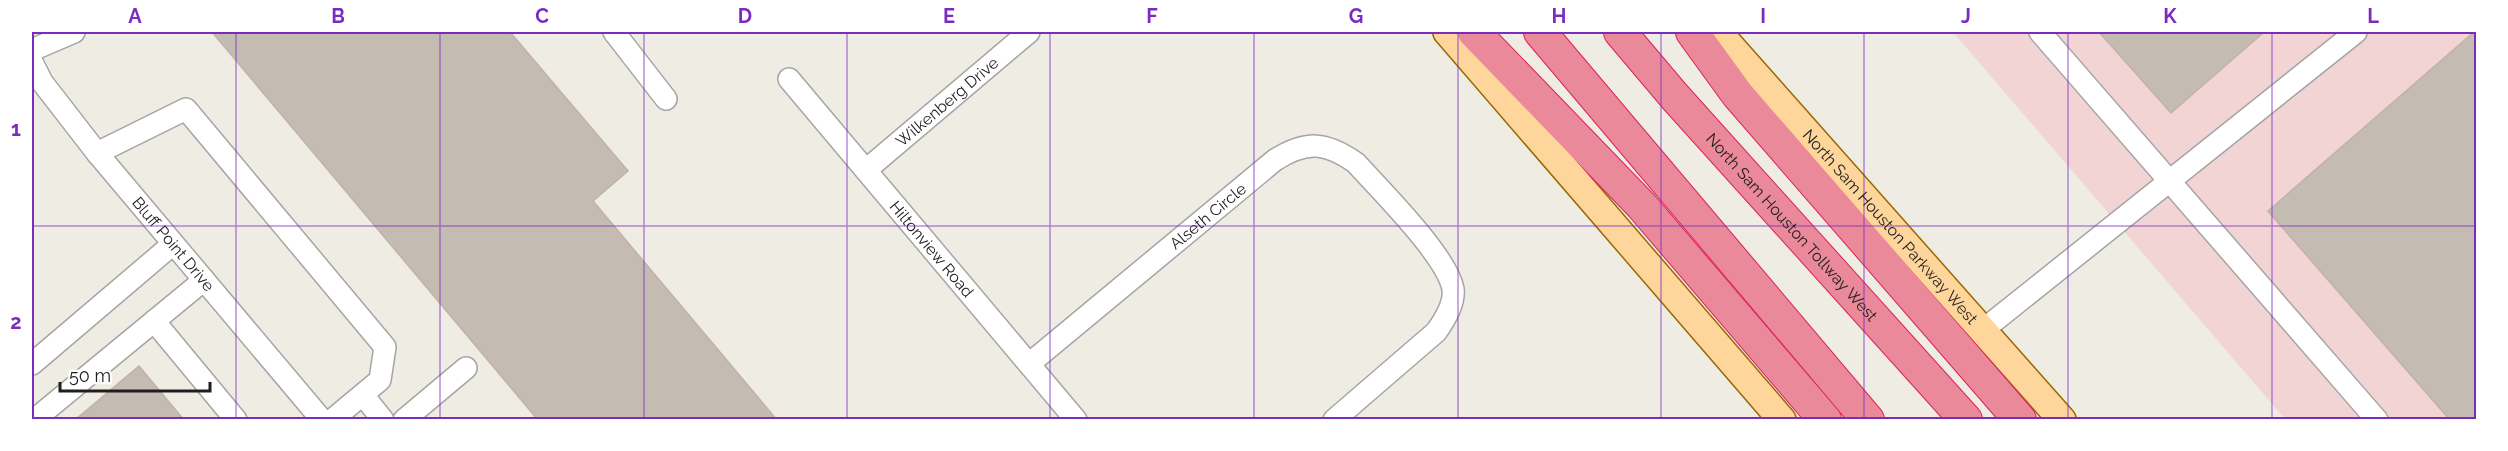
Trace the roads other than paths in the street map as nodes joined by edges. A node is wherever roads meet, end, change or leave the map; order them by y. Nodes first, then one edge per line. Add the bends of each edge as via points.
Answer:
1 (74, 32) edge
2 (614, 32) edge
3 (1029, 32) edge
4 (1447, 32) edge
5 (1474, 32) edge
6 (1540, 32) edge
7 (1620, 32) edge
8 (1692, 32) edge
9 (1718, 32) edge
10 (2040, 32) edge
11 (2356, 32) edge
12 (32, 50) edge
13 (32, 62) edge
14 (789, 79) dead end
15 (666, 99) dead end
16 (97, 153) junction
17 (866, 170) junction
18 (2168, 182) junction
19 (173, 244) junction
20 (204, 280) junction
21 (154, 321) junction
22 (1983, 330) junction
23 (32, 364) edge
24 (1029, 364) junction
25 (466, 368) dead end
26 (363, 394) junction
27 (34, 420) edge
28 (236, 420) edge
29 (322, 420) edge
30 (332, 420) edge
31 (383, 420) edge
32 (404, 420) edge
33 (1076, 420) edge
34 (1334, 420) edge
35 (1782, 420) edge
36 (1825, 420) edge
37 (1868, 420) edge
38 (1966, 420) edge
39 (2020, 420) edge
40 (2062, 420) edge
41 (2377, 420) edge

1 - 12 street
2 - 15 street
3 - 17 street, Wilkenberg Drive
4 - 35 main road
5 - 36 highway via 1642,206
6 - 37 highway
7 - 38 highway, North Sam Houston Tollway West
8 - 39 highway via 1737,94
9 - 22 main road, North Sam Houston Parkway West
10 - 18 street
11 - 18 street
13 - 16 street, Bluff Point Drive
14 - 17 street, Hiltonview Road
16 - 19 street, Bluff Point Drive
16 - 26 street via 186,109 385,347 380,380
17 - 24 street, Hiltonview Road
18 - 22 street
18 - 41 street
19 - 20 street, Bluff Point Drive
19 - 23 street
20 - 21 street
20 - 29 street, Bluff Point Drive
21 - 27 street
21 - 28 street
22 - 40 main road, North Sam Houston Parkway West
24 - 33 street, Hiltonview Road
24 - 34 street, Alseth Circle via 1275,160 1291,150 1325,146 1356,163 1441,261 1453,291 1446,319 1436,332
25 - 32 street
26 - 30 street
26 - 31 street

